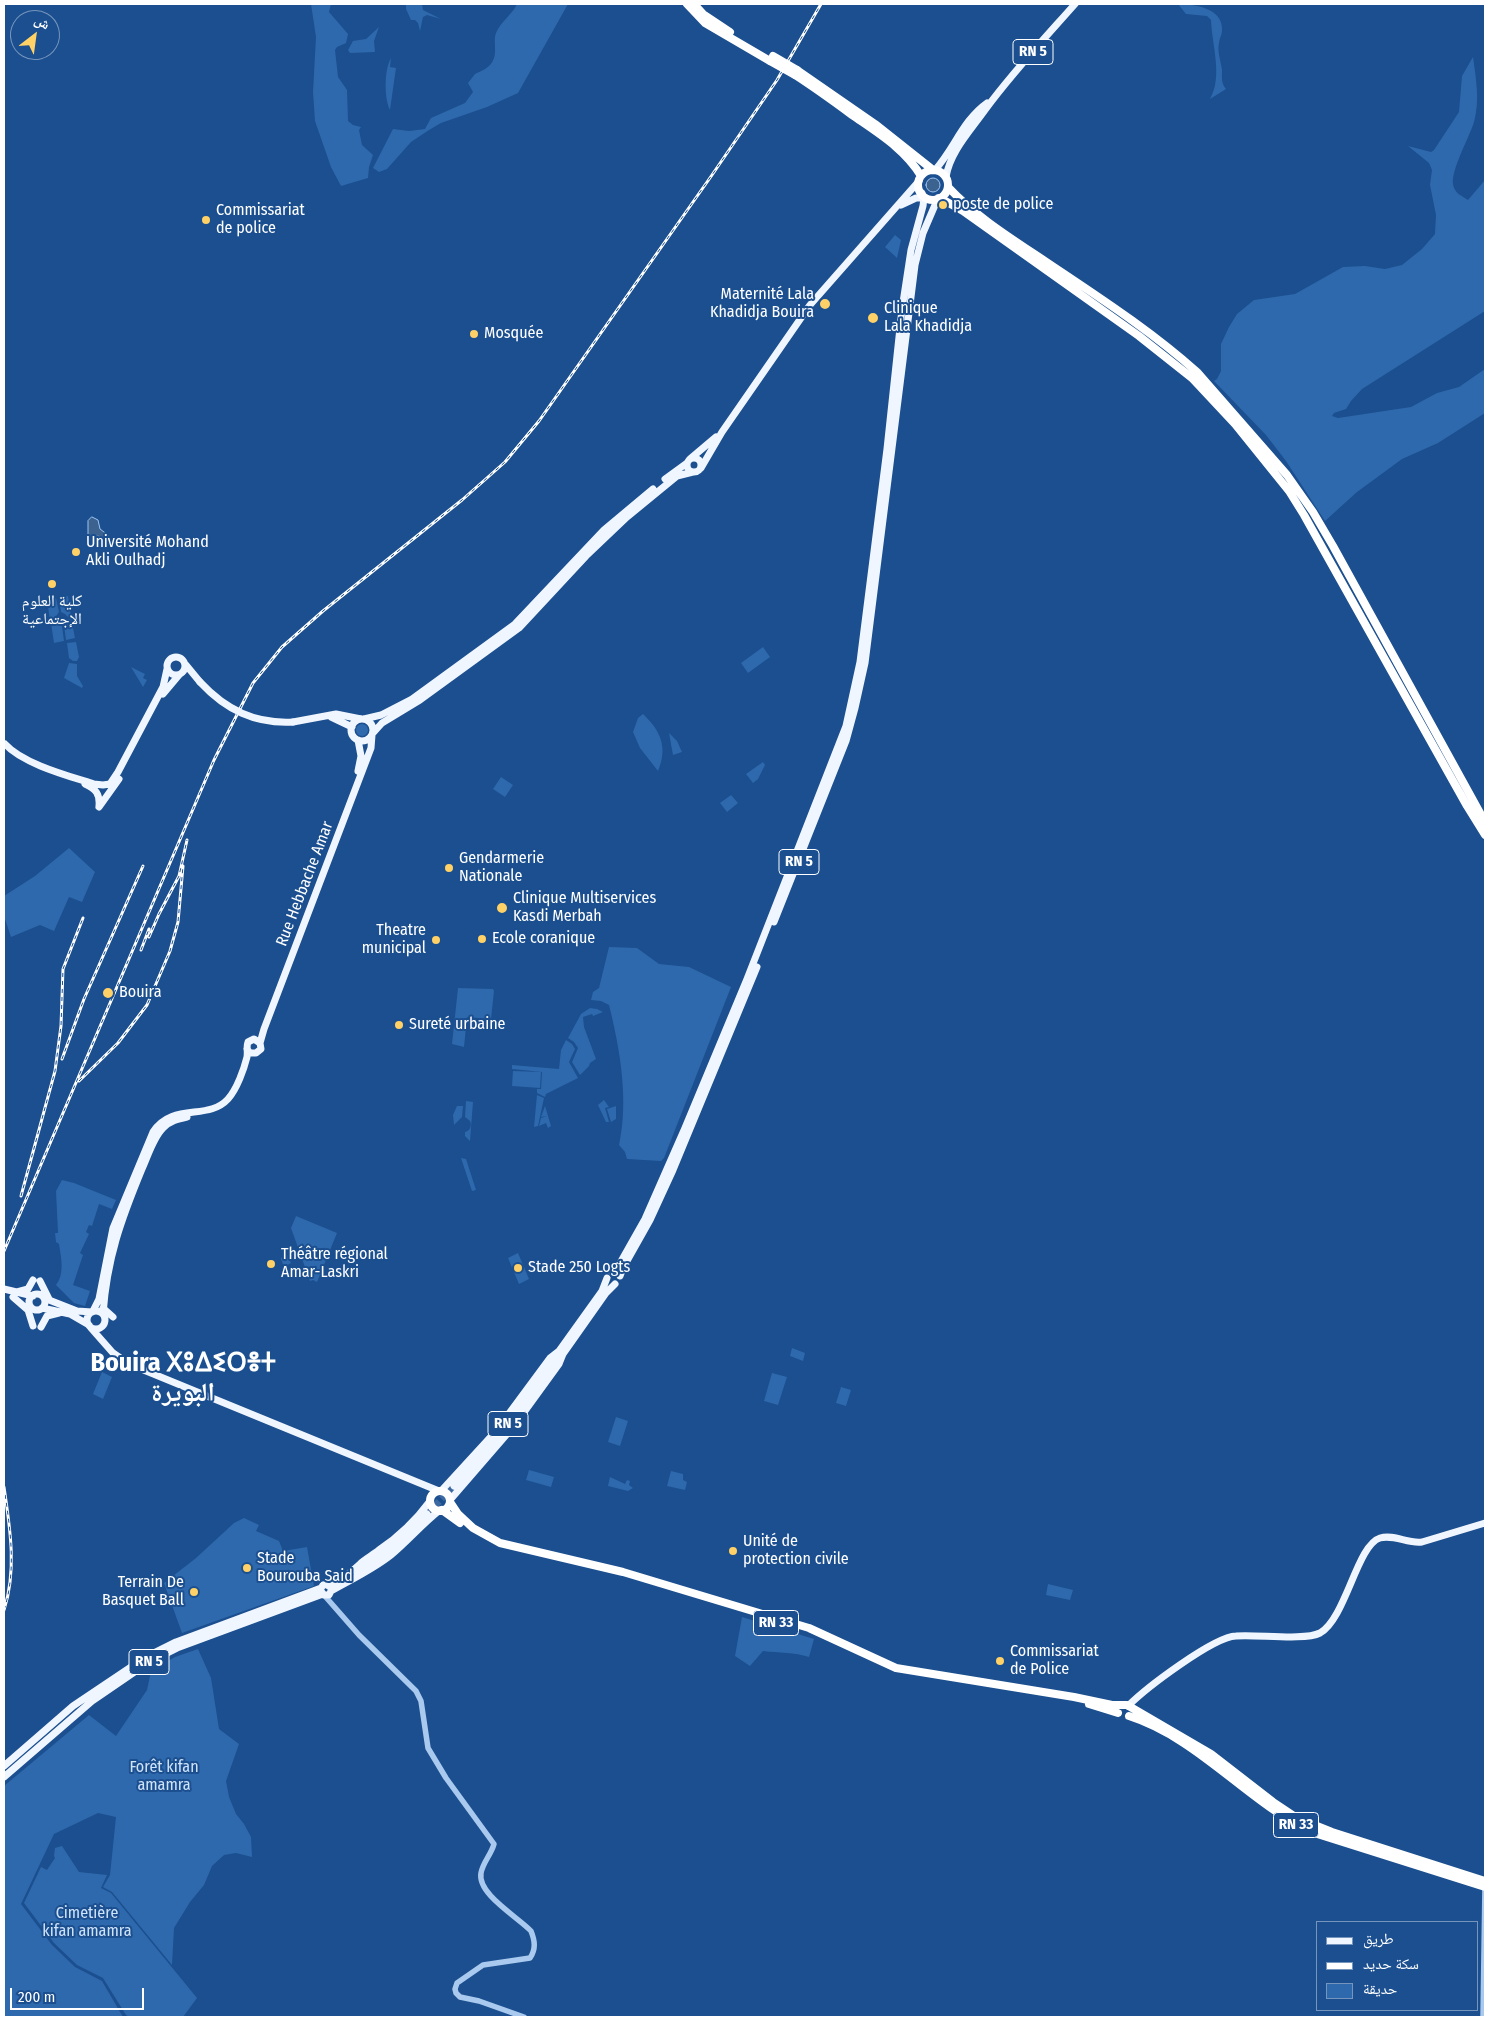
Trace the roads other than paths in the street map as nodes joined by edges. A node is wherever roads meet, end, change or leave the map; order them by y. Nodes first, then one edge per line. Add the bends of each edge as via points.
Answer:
1 (687, 4) edge
2 (694, 4) edge
3 (1075, 4) edge
4 (772, 58) junction
5 (796, 73) junction
6 (991, 100) junction
7 (934, 170) junction
8 (946, 177) junction
9 (920, 179) junction
10 (948, 187) junction
11 (924, 196) junction
12 (939, 198) junction
13 (901, 204) junction
14 (893, 211) junction
15 (921, 214) junction
16 (722, 432) junction
17 (688, 461) junction
18 (701, 468) junction
19 (693, 472) junction
20 (186, 664) junction
21 (167, 669) junction
22 (180, 675) junction
23 (200, 682) junction
24 (326, 716) junction
25 (390, 718) junction
26 (363, 719) junction
27 (352, 727) junction
28 (372, 734) junction
29 (358, 740) junction
30 (4, 744) edge
31 (371, 748) junction
32 (5, 756) edge
33 (73, 777) junction
34 (1485, 822) edge
35 (1485, 835) edge
36 (252, 1039) junction
37 (260, 1043) junction
38 (247, 1049) junction
39 (255, 1054) junction
40 (610, 1275) junction
41 (620, 1276) junction
42 (615, 1284) junction
43 (4, 1289) edge
44 (4, 1294) edge
45 (14, 1295) junction
46 (33, 1296) junction
47 (44, 1298) junction
48 (55, 1304) junction
49 (30, 1305) junction
50 (42, 1308) junction
51 (103, 1311) junction
52 (62, 1312) junction
53 (92, 1312) junction
54 (114, 1317) dead end
55 (104, 1325) junction
56 (33, 1326) dead end
57 (41, 1327) dead end
58 (90, 1327) junction
59 (113, 1353) junction
60 (560, 1356) junction
61 (416, 1482) junction
62 (454, 1486) tunnel mouth
63 (440, 1491) junction
64 (431, 1500) junction
65 (450, 1501) junction
66 (441, 1510) junction
67 (427, 1514) tunnel mouth
68 (1485, 1523) edge
69 (357, 1572) junction
70 (326, 1591) junction
71 (1126, 1710) junction
72 (4, 1766) edge
73 (4, 1777) edge
74 (1485, 1884) edge
75 (524, 2017) edge
76 (1483, 2017) edge

1 - 4 highway via 705,24
2 - 4 highway via 712,21
3 - 6 main road, RN 5
4 - 5 highway, bridge
5 - 7 highway via 875,124
5 - 9 highway via 897,148 915,165
6 - 7 main road, RN 5 via 967,123
6 - 8 main road, RN 5 via 958,149
7 - 8 highway
7 - 9 highway via 926,172
8 - 10 highway
9 - 11 highway
9 - 14 main road
10 - 12 highway
10 - 34 highway via 1025,248 1142,327 1184,361 1268,452 1334,546
11 - 12 highway
11 - 13 main road
11 - 15 main road, RN 5
12 - 35 highway via 997,235 1159,351 1192,378 1235,424 1289,491 1304,515
12 - 41 main road, RN 5 via 925,226 917,254 864,663 851,727 690,1131 650,1220
13 - 14 main road
13 - 15 main road via 913,204
14 - 16 main road via 815,299
15 - 40 main road, RN 5 via 906,277 860,662 846,726 685,1128 644,1219
16 - 17 main road
16 - 18 main road
17 - 18 main road via 699,459
17 - 19 main road via 689,470
17 - 26 main road via 604,530 515,624 412,699 381,715
18 - 19 main road
19 - 25 main road via 677,476 622,521 519,628
20 - 21 main road via 174,658 169,661
20 - 22 main road
20 - 23 main road
21 - 22 main road
21 - 33 main road via 163,687 112,782 103,785
22 - 23 main road
22 - 33 main road via 166,690 116,785 99,806 97,792
23 - 24 main road, bridge via 218,700 240,714 268,722 293,722
24 - 26 main road via 336,714
24 - 27 main road
25 - 28 main road
25 - 31 main road via 378,732
26 - 27 main road via 354,722
26 - 28 main road via 372,724
27 - 29 main road via 352,734
28 - 29 main road via 367,740
28 - 31 main road, Rue Hebbache Amar
29 - 36 main road, Rue Hebbache Amar via 361,756 358,769 264,1019
30 - 32 main road
30 - 33 main road via 19,756
31 - 37 main road, Rue Hebbache Amar
36 - 37 main road
36 - 38 main road
37 - 39 main road
38 - 39 main road
38 - 53 main road via 241,1073 224,1102 210,1109 170,1116 158,1125 113,1228 99,1299
39 - 51 main road via 236,1096 228,1105 217,1112 171,1121 157,1136 118,1229
40 - 41 main road via 618,1273
40 - 42 main road via 610,1283
40 - 60 main road, RN 5
41 - 42 main road
42 - 60 main road, RN 5
43 - 45 main road
44 - 45 main road
45 - 46 main road
45 - 48 main road via 28,1289 37,1280
45 - 49 main road
45 - 56 main road via 28,1310
46 - 47 main road
46 - 49 main road
47 - 48 main road
47 - 50 main road
48 - 53 main road
49 - 50 main road via 36,1310
50 - 52 main road
51 - 53 main road
51 - 54 main road
51 - 55 main road
52 - 57 main road via 45,1318
52 - 58 main road via 80,1318
53 - 58 main road via 87,1318
55 - 58 main road via 99,1329
55 - 59 main road via 104,1334
58 - 59 main road
59 - 61 main road via 136,1367
60 - 62 main road, RN 5 via 512,1419
60 - 63 main road via 550,1358 496,1431
60 - 65 main road via 514,1426
61 - 63 main road
61 - 64 main road
63 - 64 highway via 433,1494
63 - 65 highway via 446,1493
64 - 66 highway via 435,1509
64 - 69 main road via 400,1533 360,1564
65 - 66 highway via 447,1508
65 - 71 highway, RN 33 via 473,1528 500,1543 623,1572 809,1628 896,1668
66 - 69 main road via 392,1554 366,1573
66 - 71 highway, RN 33 via 478,1538 496,1546 586,1565 818,1636 900,1674
67 - 69 main road, RN 5 via 390,1548
68 - 71 main road via 1422,1542 1378,1539 1368,1550 1327,1628 1318,1634 1303,1636 1221,1639 1136,1698
69 - 70 main road, RN 5
70 - 72 main road, RN 5 via 176,1642 146,1657 73,1706
70 - 73 main road, RN 5 via 148,1662 92,1701
70 - 75 street via 359,1635 418,1695 428,1748 494,1844 482,1871 482,1884 488,1894 531,1931 534,1939 534,1953 530,1958 483,1965 457,1983 456,1993 460,1998 479,2001
71 - 74 highway, RN 33 via 1187,1746 1291,1823 1338,1842
74 - 76 street

